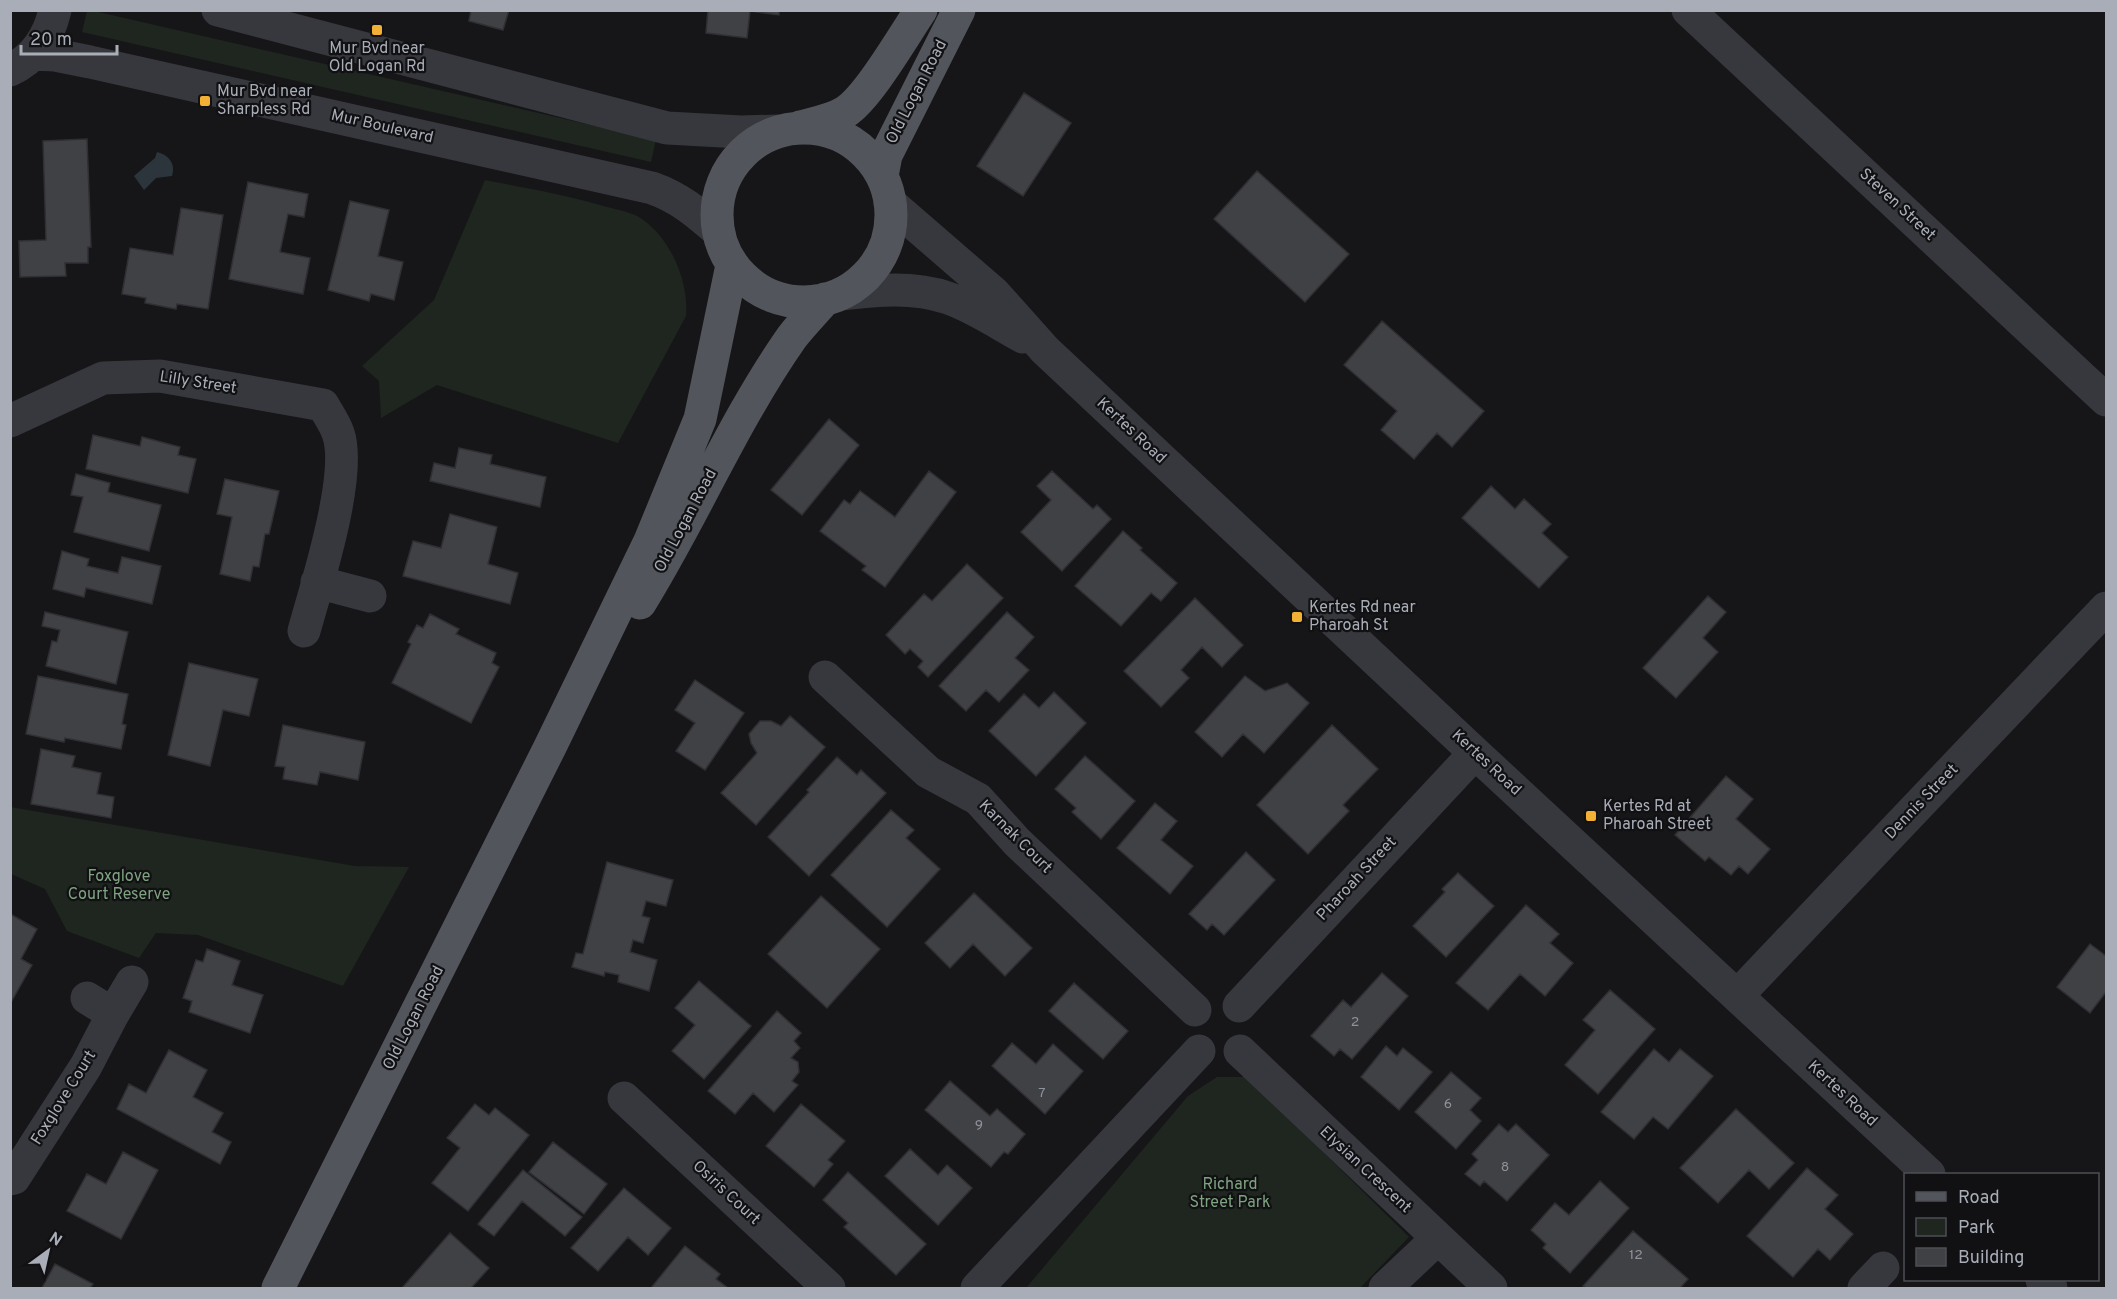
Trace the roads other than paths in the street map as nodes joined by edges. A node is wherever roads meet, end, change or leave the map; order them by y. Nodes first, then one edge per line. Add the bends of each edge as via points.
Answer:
1 (55, 10) edge
2 (218, 10) edge
3 (921, 10) edge
4 (959, 10) edge
5 (1688, 10) edge
6 (22, 62) edge
7 (787, 130) junction
8 (886, 189) junction
9 (718, 231) junction
10 (732, 265) junction
11 (833, 297) junction
12 (1045, 350) junction
13 (2106, 400) edge
14 (10, 422) edge
15 (317, 582) junction
16 (369, 596) dead end
17 (2106, 608) edge
18 (304, 631) dead end
19 (825, 677) dead end
20 (550, 747) junction
21 (1475, 753) junction
22 (132, 982) dead end
23 (1737, 996) junction
24 (1239, 1006) junction
25 (1195, 1010) junction
26 (1199, 1051) junction
27 (1240, 1051) junction
28 (624, 1098) dead end
29 (1928, 1173) edge
30 (10, 1179) edge
31 (1438, 1238) junction
32 (278, 1288) edge
33 (829, 1288) edge
34 (976, 1288) edge
35 (1385, 1288) edge
36 (1491, 1288) edge

1 - 6 street via 46,35
2 - 7 street via 667,128
3 - 7 main road via 854,106 836,117
4 - 8 main road, Old Logan Road via 886,155
5 - 13 street, Steven Street
6 - 9 street, Mur Boulevard via 56,56 90,62 652,188 692,208
7 - 8 main road via 822,130 846,139 867,155
7 - 9 main road via 757,141 741,154 725,177 717,204
8 - 11 main road via 890,231 880,257 864,278
8 - 12 street, Kertes Road via 994,293
9 - 10 main road
10 - 11 main road via 751,284 774,297 799,302
10 - 20 main road, Old Logan Road via 700,420 650,541
11 - 12 street, Kertes Road via 881,289 949,298
11 - 20 main road, Old Logan Road via 793,336 730,438 670,555
12 - 21 street, Kertes Road
14 - 15 street, Lilly Street via 103,378 160,376 323,405 339,435 342,466
15 - 16 street
15 - 18 street
17 - 23 street, Dennis Street
19 - 25 street, Karnak Court via 928,772 978,799 1017,842
20 - 32 main road, Old Logan Road
21 - 23 street, Kertes Road
21 - 24 street, Pharoah Street
22 - 30 street, Foxglove Court via 100,1006 86,1066
23 - 29 street, Kertes Road
24 - 25 street via 1216,999
24 - 27 street via 1249,1028
25 - 26 street via 1189,1031
26 - 27 street via 1215,1059
26 - 34 street
27 - 31 street, Elysian Crescent
28 - 33 street, Osiris Court
31 - 35 street
31 - 36 street, Elysian Crescent

